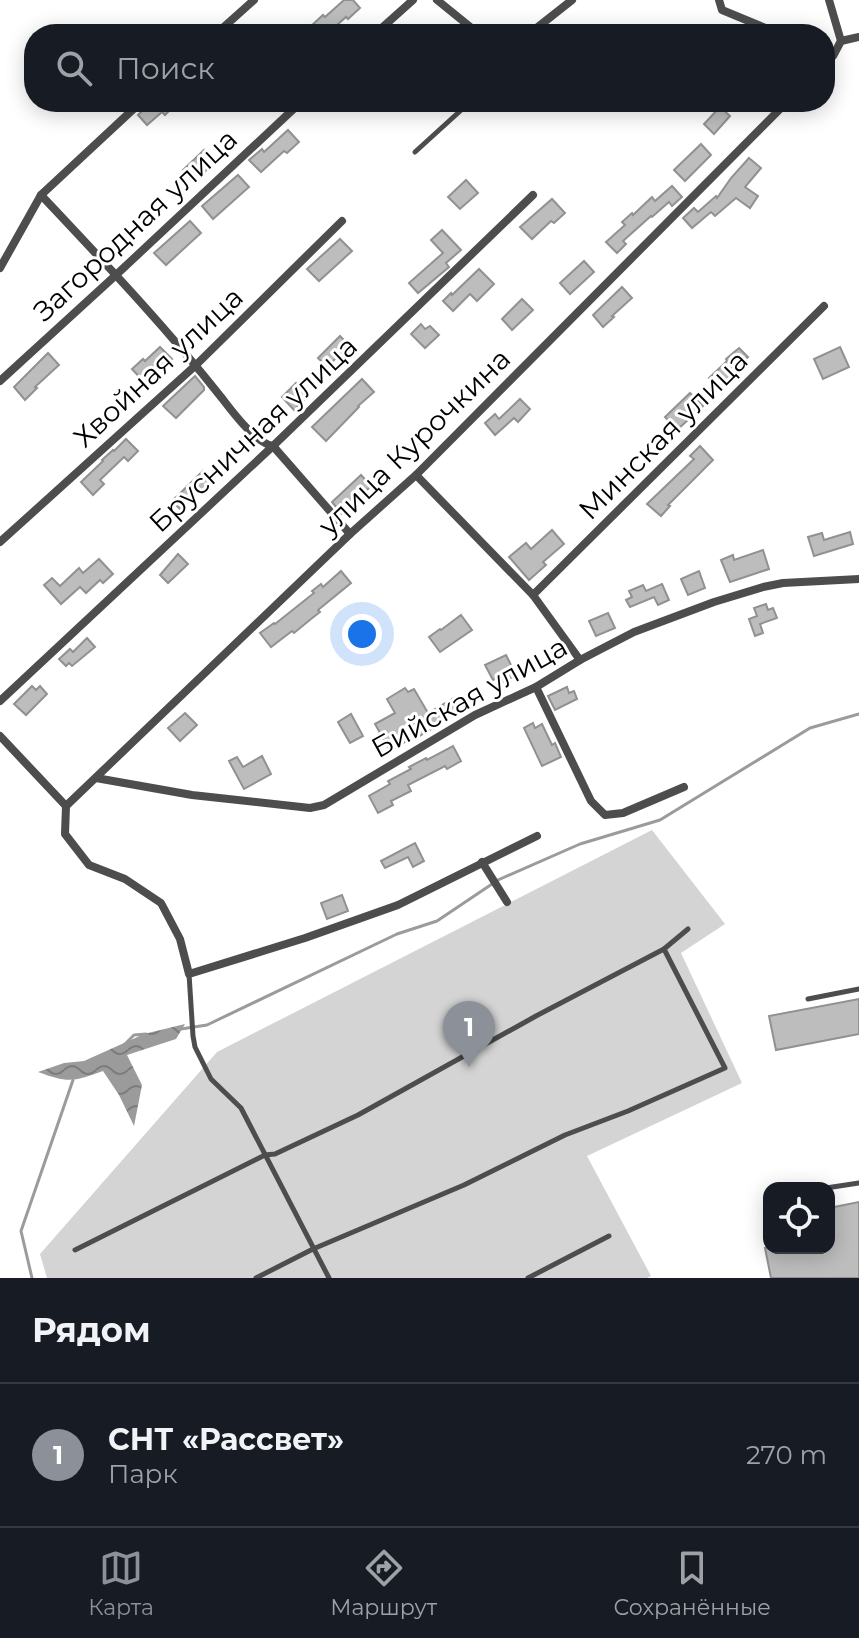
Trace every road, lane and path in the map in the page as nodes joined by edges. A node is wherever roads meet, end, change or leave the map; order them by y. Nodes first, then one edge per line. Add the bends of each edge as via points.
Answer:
1 (254, 0) edge
2 (413, 0) edge
3 (437, 0) edge
4 (572, 0) edge
5 (719, 0) edge
6 (829, 0) edge
7 (227, 24) edge
8 (386, 24) edge
9 (467, 24) edge
10 (542, 24) edge
11 (756, 24) edge
12 (859, 37) edge
13 (841, 41) junction
14 (835, 48) edge
15 (130, 112) edge
16 (290, 112) edge
17 (459, 112) edge
18 (777, 112) edge
19 (415, 152) dead end
20 (41, 195) junction
21 (533, 195) dead end
22 (342, 221) dead end
23 (0, 268) edge
24 (116, 275) junction
25 (824, 306) dead end
26 (196, 365) junction
27 (0, 381) edge
28 (273, 446) junction
29 (416, 475) junction
30 (350, 534) junction
31 (0, 542) edge
32 (859, 579) edge
33 (533, 595) junction
34 (580, 660) junction
35 (536, 687) junction
36 (0, 701) edge
37 (0, 736) edge
38 (96, 778) junction
39 (684, 787) dead end
40 (66, 806) junction
41 (537, 836) dead end
42 (482, 862) junction
43 (507, 902) dead end
44 (688, 929) dead end
45 (664, 949) junction
46 (189, 974) junction
47 (859, 989) edge
48 (808, 999) dead end
49 (265, 1155) junction
50 (859, 1183) edge
51 (835, 1187) edge
52 (609, 1236) dead end
53 (313, 1249) junction
54 (75, 1250) dead end
55 (256, 1278) edge
56 (329, 1278) edge
57 (528, 1278) edge

1 - 7 street
2 - 8 street
3 - 9 street
4 - 10 street
5 - 11 street via 722,10
6 - 13 street
12 - 13 street
13 - 14 street
15 - 20 street
16 - 24 street, Загородная улица
17 - 19 lane
18 - 29 street, улица Курочкина
20 - 23 street
20 - 24 street
21 - 28 street, Брусничная улица
22 - 26 street, Хвойная улица
24 - 26 street
24 - 27 street, Загородная улица
25 - 33 street, Минская улица
26 - 28 street via 262,443
26 - 31 street, Хвойная улица
28 - 30 street
28 - 36 street, Брусничная улица
29 - 30 street, улица Курочкина
29 - 33 street
30 - 38 street, улица Курочкина
32 - 34 street, Бийская улица via 754,589 634,632
33 - 34 street
34 - 35 street, Бийская улица
35 - 38 street, Бийская улица via 475,715 324,805 310,808
35 - 39 street via 591,801 605,815 623,813
37 - 40 street
38 - 40 street, улица Курочкина
40 - 46 street via 65,834 89,865 125,879 161,903 180,939
41 - 42 street
42 - 43 street
42 - 46 street via 398,905
44 - 45 lane
45 - 49 lane via 358,1115
45 - 53 lane via 725,1068
46 - 49 lane via 195,1047 211,1079 241,1108
47 - 48 lane
49 - 53 lane
49 - 54 lane
50 - 51 lane
52 - 57 lane
53 - 55 lane
53 - 56 lane

